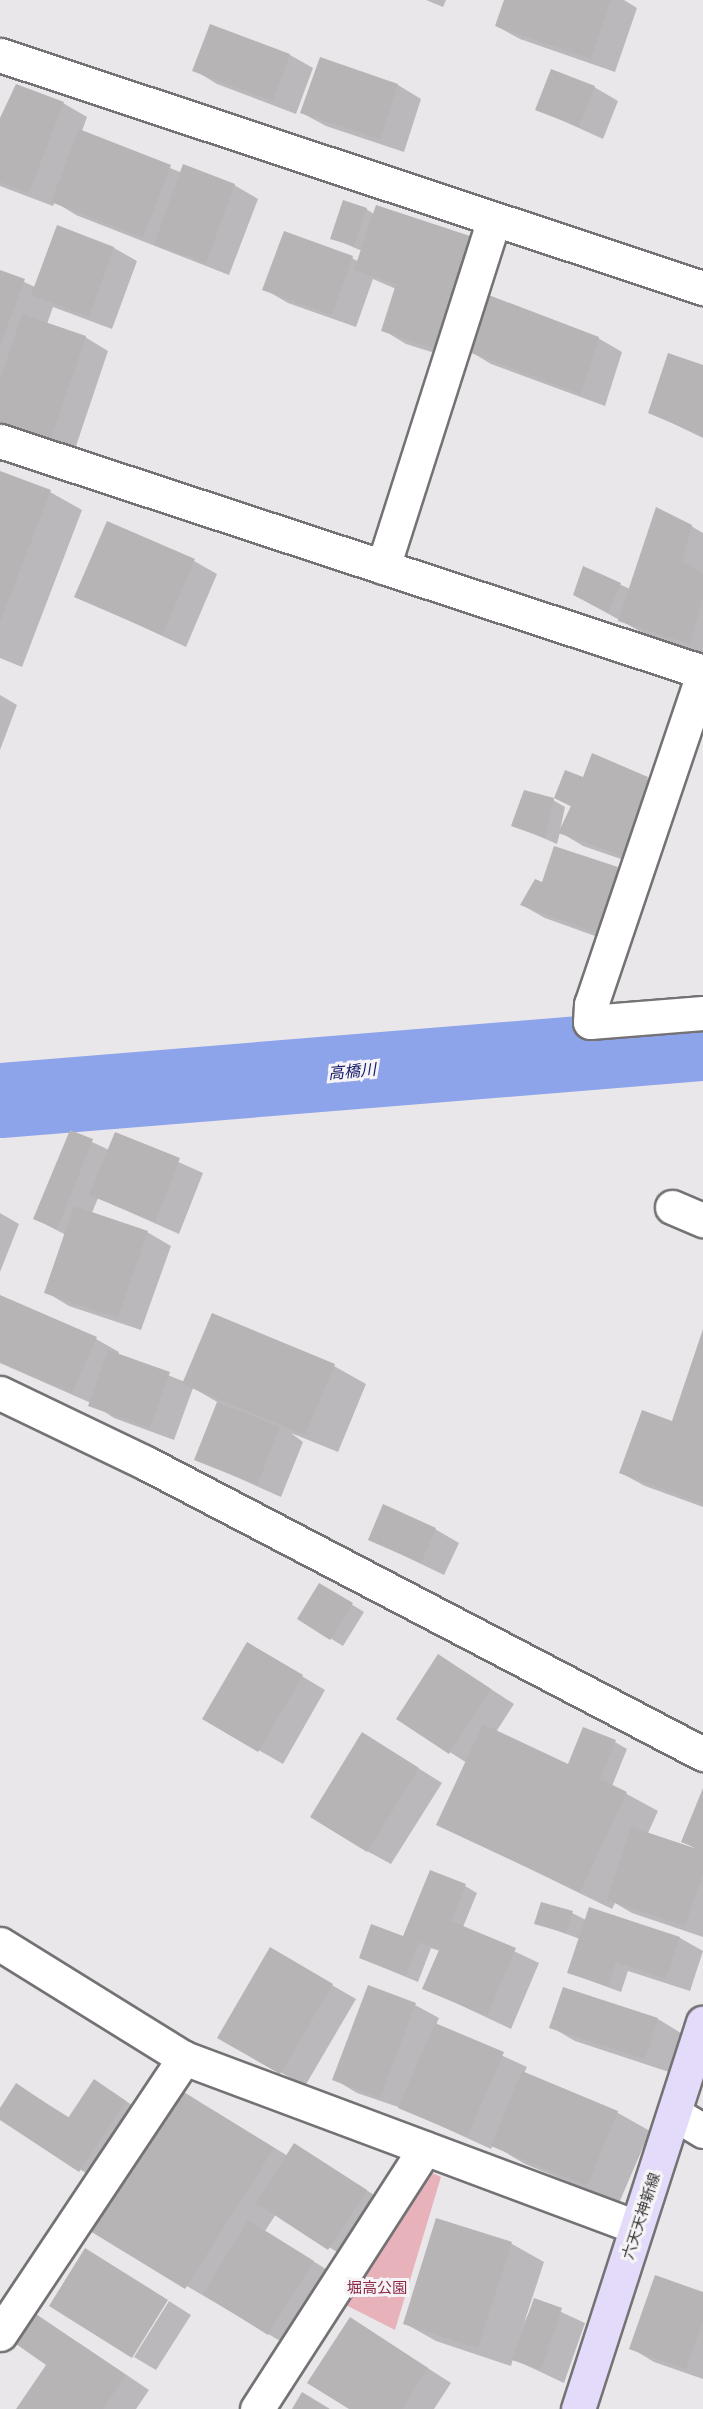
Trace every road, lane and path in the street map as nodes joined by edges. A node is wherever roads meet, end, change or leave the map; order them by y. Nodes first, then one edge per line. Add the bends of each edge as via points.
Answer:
1 (0, 55) edge
2 (494, 219) junction
3 (703, 288) edge
4 (0, 441) edge
5 (383, 567) junction
6 (703, 673) edge
7 (703, 1013) edge
8 (672, 1207) dead end
9 (703, 1220) edge
10 (0, 1393) edge
11 (703, 1754) edge
12 (0, 1944) edge
13 (703, 2023) edge
14 (184, 2058) junction
15 (675, 2114) junction
16 (703, 2131) edge
17 (425, 2148) junction
18 (637, 2227) junction
19 (0, 2334) edge
20 (256, 2409) edge
21 (578, 2409) edge

1 - 2 street
2 - 3 street
2 - 5 street
4 - 5 street
5 - 6 street
6 - 7 street via 591,1004 590,1022
8 - 9 street
10 - 11 street via 144,1462
12 - 14 street
13 - 15 main road, 六天天神新線
14 - 17 street
14 - 19 street
15 - 16 street
15 - 18 main road, 六天天神新線
17 - 18 street
17 - 20 street
18 - 21 main road, 六天天神新線

